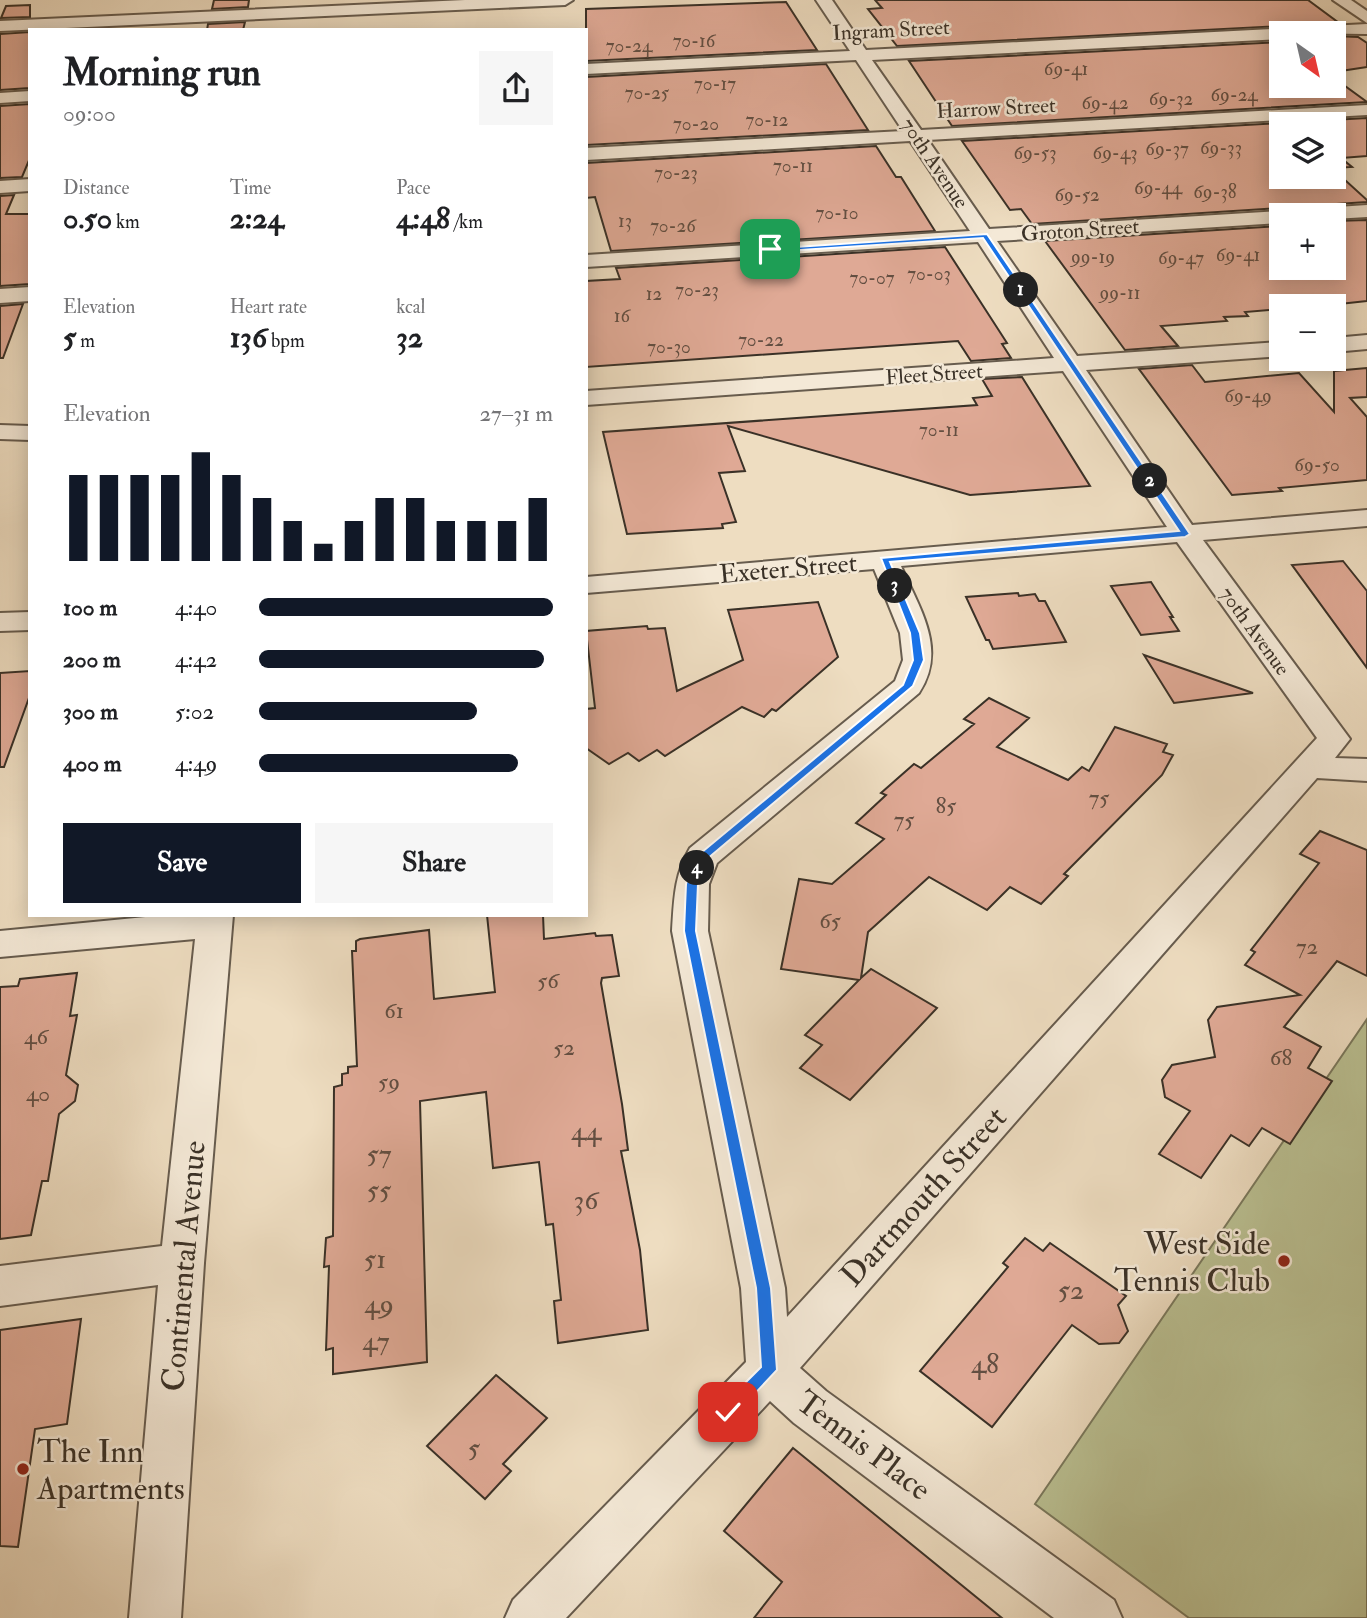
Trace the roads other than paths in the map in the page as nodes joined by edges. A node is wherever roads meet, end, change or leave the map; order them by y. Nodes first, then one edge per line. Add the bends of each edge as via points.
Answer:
1 (565, 0) edge
2 (824, 0) edge
3 (1341, 0) edge
4 (299, 6) edge
5 (1367, 18) edge
6 (0, 26) edge
7 (297, 28) edge
8 (1367, 29) edge
9 (1346, 30) edge
10 (1269, 35) edge
11 (862, 55) junction
12 (588, 68) edge
13 (28, 96) edge
14 (0, 98) edge
15 (1367, 110) edge
16 (916, 135) junction
17 (588, 154) edge
18 (28, 185) edge
19 (0, 187) edge
20 (1367, 211) edge
21 (1346, 212) edge
22 (1269, 218) edge
23 (985, 236) junction
24 (588, 261) edge
25 (28, 294) edge
26 (0, 296) edge
27 (1367, 342) edge
28 (1346, 344) edge
29 (1269, 350) edge
30 (1071, 364) junction
31 (588, 398) edge
32 (0, 432) edge
33 (28, 433) edge
34 (1367, 518) edge
35 (1185, 534) junction
36 (884, 560) junction
37 (588, 585) edge
38 (28, 621) edge
39 (0, 622) edge
40 (1321, 753) junction
41 (1367, 770) edge
42 (214, 920) edge
43 (0, 944) edge
44 (183, 1263) junction
45 (0, 1286) edge
46 (769, 1370) junction
47 (155, 1618) edge
48 (530, 1618) edge
49 (1096, 1618) edge

1 - 4 street
2 - 11 street, 70th Avenue
3 - 5 street
4 - 6 street
4 - 7 street
8 - 9 street
10 - 11 street, Ingram Street
11 - 12 street, Ingram Street
11 - 16 street, 70th Avenue
13 - 14 street
15 - 16 street, Harrow Street
16 - 17 street, Harrow Street
16 - 23 street, 70th Avenue
18 - 19 street
20 - 21 street
22 - 23 street, Groton Street
23 - 24 street, Groton Street
23 - 30 street, 70th Avenue
25 - 26 street
27 - 28 street
29 - 30 street, Fleet Street
30 - 31 street, Fleet Street
30 - 35 street, 70th Avenue
32 - 33 street
34 - 35 street, Exeter Street
35 - 36 street, Exeter Street
35 - 40 street, 70th Avenue
36 - 37 street, Exeter Street
36 - 46 street via 915,633 918,660 908,686 702,857 692,884 690,931 763,1288
38 - 39 street
40 - 41 street
40 - 46 street, Dartmouth Street
42 - 43 street
42 - 44 street, Continental Avenue
44 - 45 street
44 - 47 street, Continental Avenue
46 - 48 street, Dartmouth Street
46 - 49 street, Tennis Place via 810,1407

